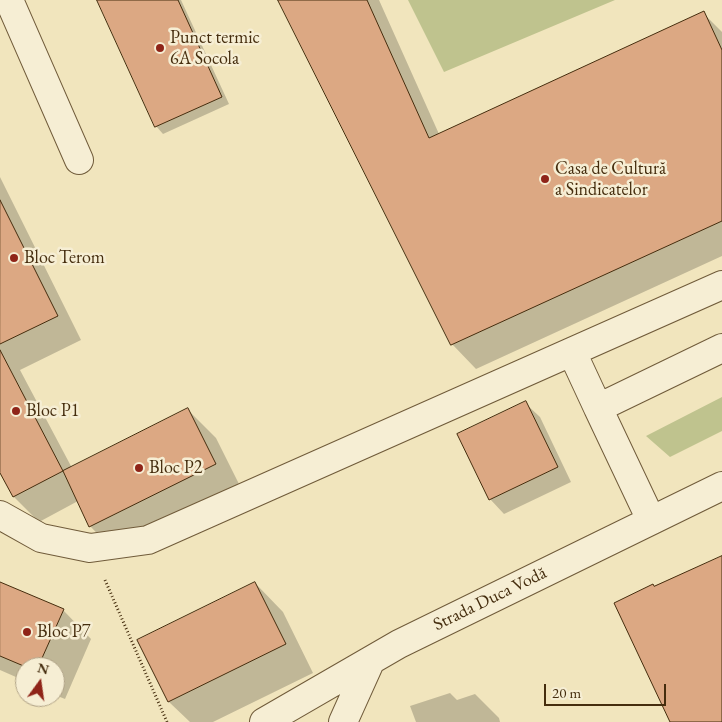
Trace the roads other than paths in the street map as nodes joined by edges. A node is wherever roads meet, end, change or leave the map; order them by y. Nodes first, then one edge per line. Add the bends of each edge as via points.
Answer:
1 (9, 0) edge
2 (79, 160) dead end
3 (722, 285) edge
4 (722, 348) edge
5 (572, 352) junction
6 (598, 408) junction
7 (722, 486) edge
8 (0, 515) edge
9 (651, 520) junction
10 (370, 662) junction
11 (264, 722) edge
12 (343, 722) edge

1 - 2 street
3 - 5 street
4 - 6 street
5 - 6 street
5 - 8 street via 148,540 90,548 42,538
6 - 9 street
7 - 9 street, Strada Duca Vodă
9 - 10 street, Strada Duca Vodă via 399,644
10 - 11 street, Strada Duca Vodă
10 - 12 street

